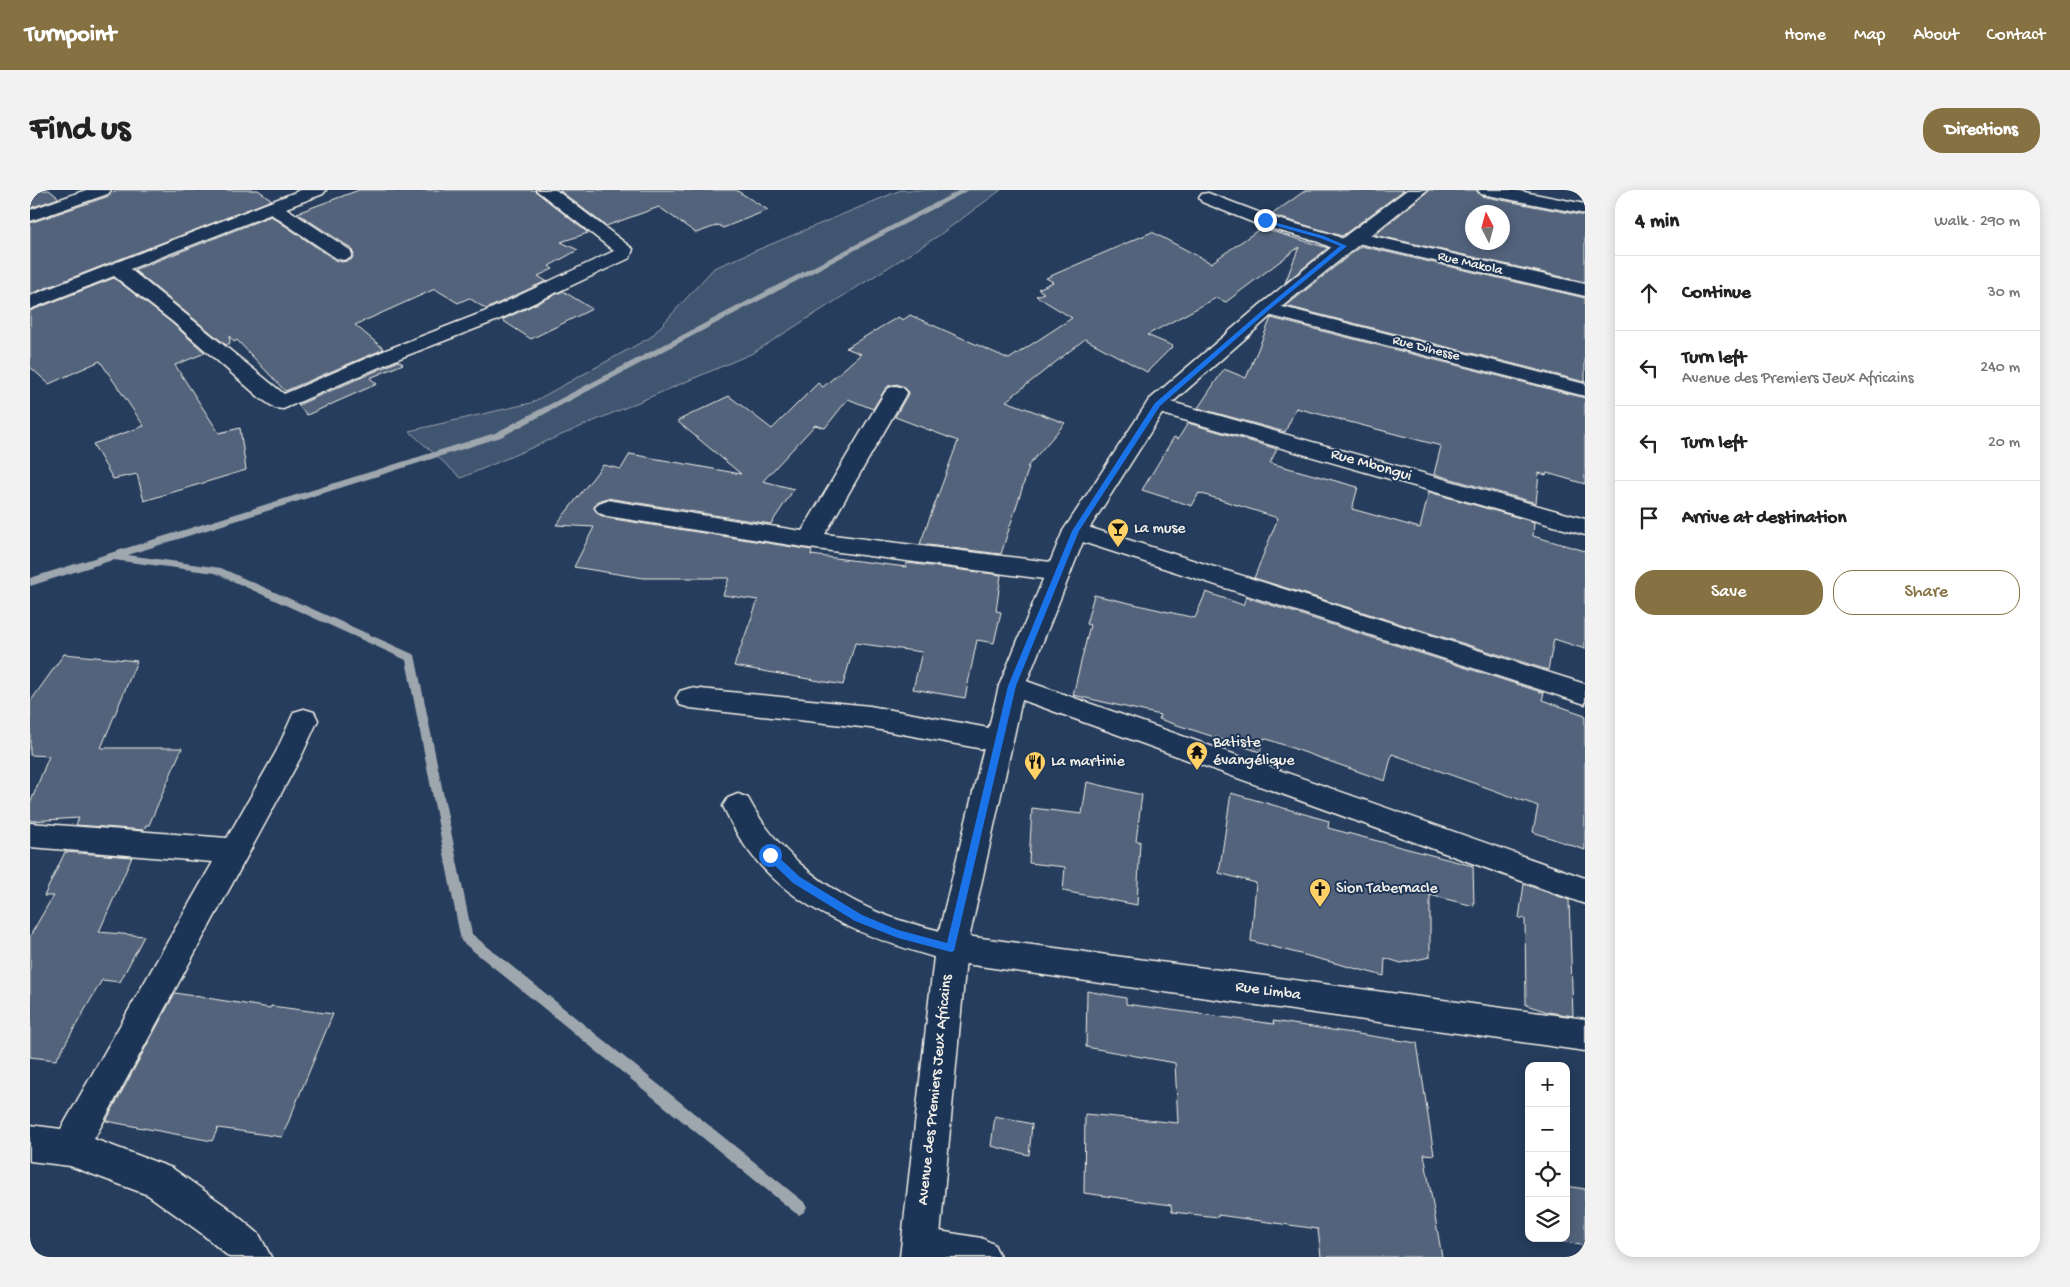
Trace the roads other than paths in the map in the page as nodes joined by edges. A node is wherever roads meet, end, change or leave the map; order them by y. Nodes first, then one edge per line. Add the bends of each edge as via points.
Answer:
1 (102, 190) edge
2 (317, 190) edge
3 (545, 190) edge
4 (1418, 190) edge
5 (1487, 190) edge
6 (1208, 198) dead end
7 (279, 199) edge
8 (1585, 209) edge
9 (30, 216) edge
10 (1349, 242) junction
11 (342, 254) dead end
12 (116, 268) junction
13 (1585, 290) edge
14 (30, 303) edge
15 (1267, 309) junction
16 (1585, 390) edge
17 (896, 392) dead end
18 (1157, 405) junction
19 (607, 508) dead end
20 (1585, 527) edge
21 (1075, 531) junction
22 (809, 540) junction
23 (1059, 572) junction
24 (1012, 686) junction
25 (1585, 694) edge
26 (690, 698) dead end
27 (304, 720) dead end
28 (999, 741) junction
29 (738, 806) dead end
30 (30, 835) edge
31 (235, 851) junction
32 (1585, 891) edge
33 (951, 948) junction
34 (1585, 1035) edge
35 (30, 1143) edge
36 (70, 1148) junction
37 (920, 1252) edge
38 (252, 1257) edge
39 (981, 1257) edge

1 - 9 street
2 - 7 street
3 - 12 street via 624,249 623,254 491,316 393,354 283,403
4 - 10 street, Avenue des Premiers Jeux Africains
5 - 8 street
6 - 10 street, Rue Makola via 1265,220
7 - 11 street
7 - 12 street
10 - 13 street, Rue Makola
10 - 15 street, Avenue des Premiers Jeux Africains
12 - 14 street
15 - 16 street, Rue Dihesse
15 - 18 street, Avenue des Premiers Jeux Africains
17 - 22 street
18 - 20 street, Rue Mbongui
18 - 21 street, Avenue des Premiers Jeux Africains
19 - 22 street
21 - 23 street, Avenue des Premiers Jeux Africains
21 - 25 street
22 - 23 street
23 - 24 street, Avenue des Premiers Jeux Africains
24 - 28 street, Avenue des Premiers Jeux Africains
24 - 32 street
26 - 28 street via 870,717
27 - 31 street
28 - 33 street, Avenue des Premiers Jeux Africains
29 - 33 street, Rue Limba via 754,837 796,880 859,918 898,934
30 - 31 street
31 - 36 street
33 - 34 street, Rue Limba
33 - 37 street, Avenue des Premiers Jeux Africains
35 - 36 street
36 - 38 street via 159,1181 214,1220 246,1247
37 - 39 street

